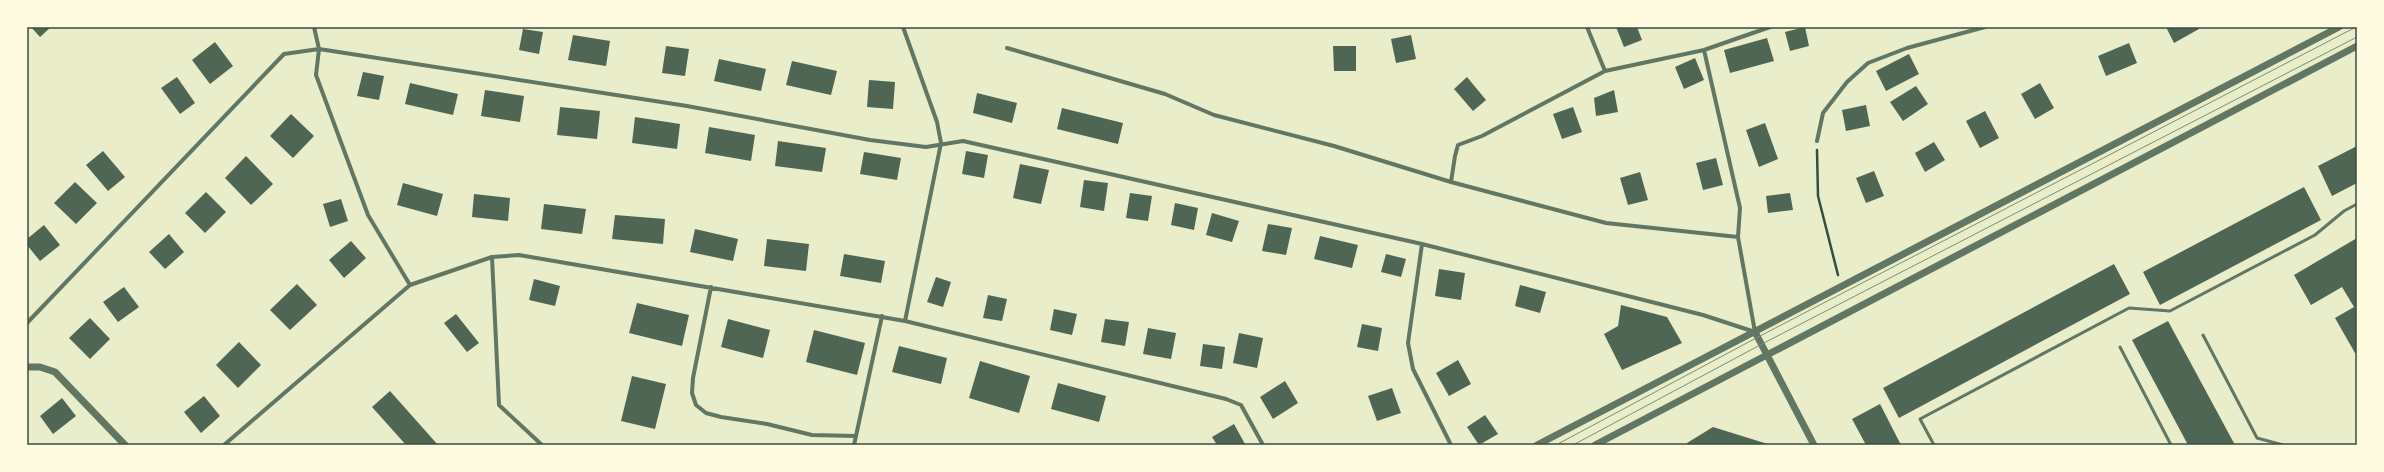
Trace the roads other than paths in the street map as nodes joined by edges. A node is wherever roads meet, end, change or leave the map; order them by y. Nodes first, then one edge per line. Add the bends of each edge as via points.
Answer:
1 (314, 27) edge
2 (903, 27) edge
3 (1588, 27) edge
4 (1770, 27) edge
5 (1985, 27) edge
6 (2339, 27) edge
7 (2357, 46) edge
8 (1006, 48) dead end
9 (319, 49) junction
10 (1704, 50) junction
11 (1605, 71) junction
12 (1817, 141) road end
13 (941, 144) junction
14 (1451, 182) junction
15 (2357, 204) edge
16 (1738, 237) junction
17 (1422, 244) junction
18 (492, 257) junction
19 (410, 285) junction
20 (711, 287) junction
21 (882, 316) junction
22 (905, 321) junction
23 (27, 323) edge
24 (1755, 332) junction
25 (2203, 335) dead end
26 (2120, 347) dead end
27 (1768, 355) junction
28 (27, 367) edge
29 (856, 436) junction
30 (124, 445) edge
31 (224, 445) edge
32 (542, 445) edge
33 (854, 445) edge
34 (1263, 445) edge
35 (1451, 445) edge
36 (1537, 445) edge
37 (1595, 445) edge
38 (1814, 445) edge
39 (1934, 445) edge
40 (2171, 445) edge
41 (2283, 445) edge

1 - 9 street
2 - 13 street via 937,122
3 - 11 street
4 - 10 street
5 - 12 street via 1907,48 1868,63 1846,82 1824,113
6 - 24 street
7 - 27 street
8 - 14 street via 1165,94 1214,115 1334,146
9 - 13 street via 687,106 870,140 926,147
9 - 19 street via 316,75 368,215
9 - 23 street via 284,54
10 - 11 street
10 - 16 street via 1740,208
11 - 14 street via 1482,136 1458,145
13 - 17 street via 963,141
13 - 22 street
14 - 16 street via 1606,223
15 - 39 lane via 2344,211 2315,235 2170,311 2129,308 1920,419
16 - 24 street
17 - 24 street via 1703,316
17 - 35 street via 1408,343 1413,369
18 - 19 street
18 - 20 street via 519,255
18 - 32 street via 499,404
19 - 31 street
20 - 21 street
20 - 29 street via 693,378 692,394 696,405 706,413 721,417 767,424 812,435
21 - 22 street
21 - 29 street
22 - 34 street via 1226,398 1241,405
24 - 27 street
24 - 36 street
25 - 41 lane via 2257,438
26 - 40 lane
27 - 37 street
27 - 38 street
28 - 30 street via 40,367 55,372
29 - 33 street

